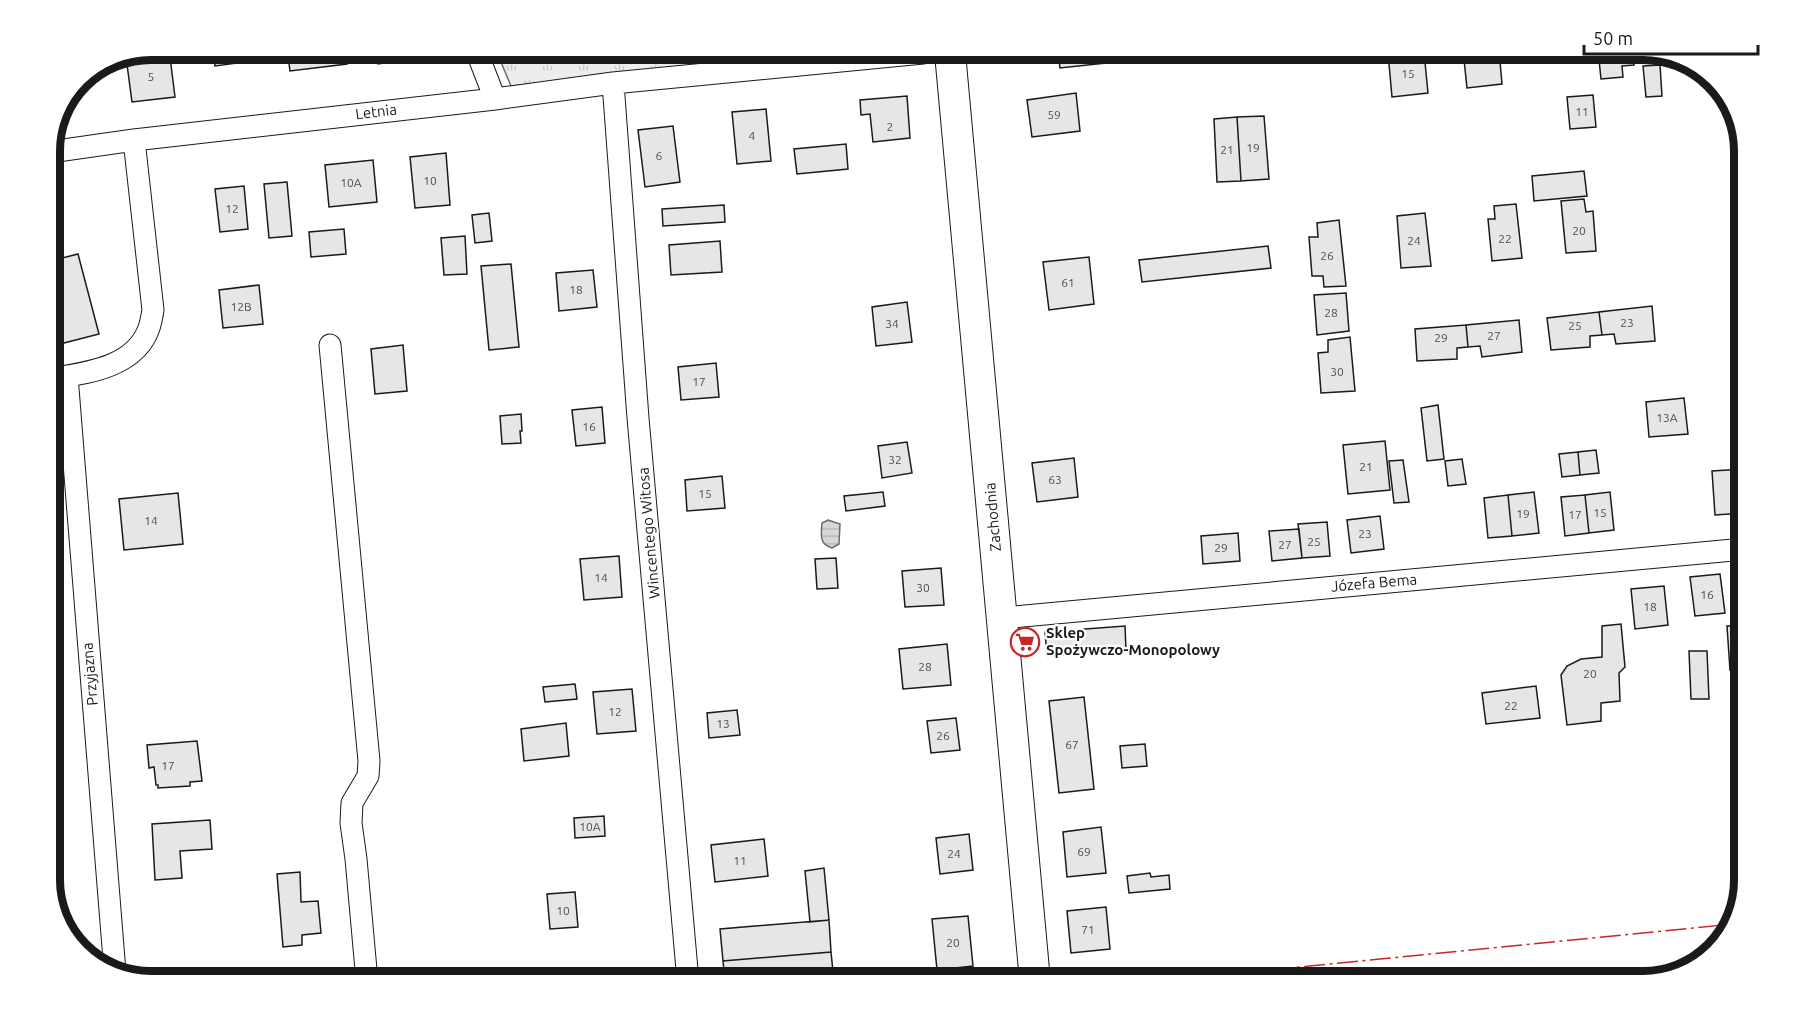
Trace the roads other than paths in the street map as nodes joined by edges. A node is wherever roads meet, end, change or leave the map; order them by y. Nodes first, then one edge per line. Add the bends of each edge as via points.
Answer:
1 (480, 60) edge
2 (851, 60) edge
3 (951, 60) edge
4 (614, 83) junction
5 (495, 99) junction
6 (134, 140) junction
7 (60, 151) edge
8 (330, 345) dead end
9 (60, 378) edge
10 (60, 389) edge
11 (1734, 550) edge
12 (1003, 618) junction
13 (114, 963) edge
14 (366, 971) edge
15 (687, 971) edge
16 (1034, 971) edge

1 - 5 street
2 - 4 street, Letnia
3 - 12 street, Zachodnia
4 - 5 street, Letnia
4 - 15 street, Wincentego Witosa via 640,442
5 - 6 street, Letnia
6 - 7 street, Letnia
6 - 9 street via 153,310 148,329 127,358
8 - 14 street via 369,761 369,776 352,804 351,823
10 - 13 street, Przyjazna
11 - 12 street, Józefa Bema
12 - 16 street, Zachodnia

